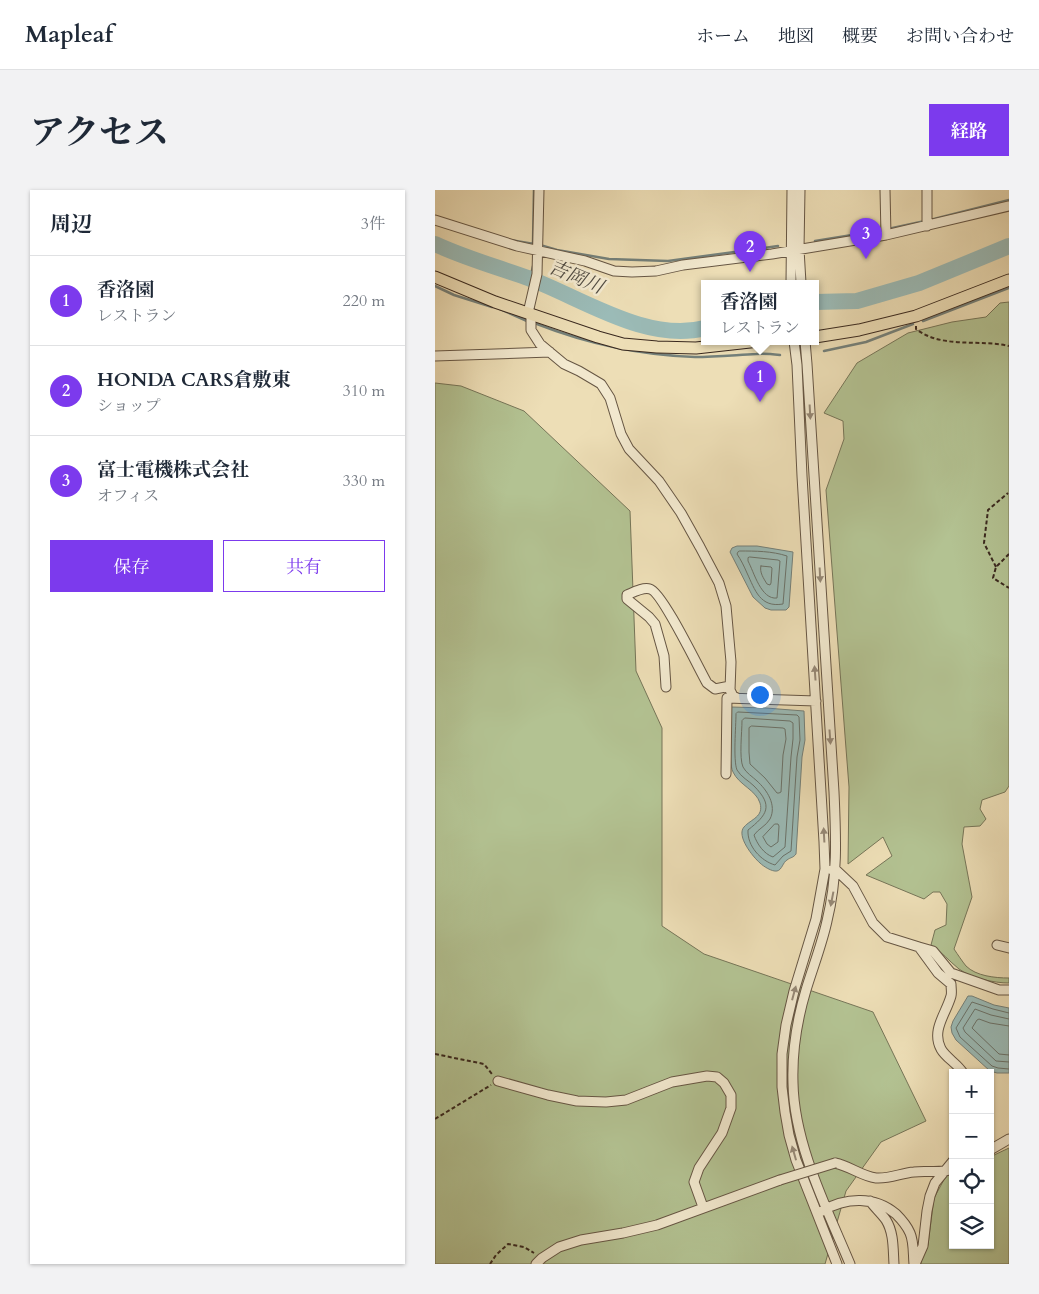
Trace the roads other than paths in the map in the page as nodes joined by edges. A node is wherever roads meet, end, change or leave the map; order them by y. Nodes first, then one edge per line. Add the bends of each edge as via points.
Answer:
1 (539, 190) edge
2 (792, 190) edge
3 (800, 190) edge
4 (885, 190) edge
5 (927, 190) edge
6 (1009, 206) edge
7 (435, 220) edge
8 (927, 222) junction
9 (886, 231) junction
10 (538, 247) junction
11 (795, 249) junction
12 (435, 277) edge
13 (791, 280) edge
14 (800, 280) edge
15 (1009, 280) edge
16 (529, 314) junction
17 (819, 335) edge
18 (723, 345) edge
19 (794, 345) edge
20 (805, 345) edge
21 (550, 352) junction
22 (435, 356) edge
23 (730, 686) junction
24 (666, 687) dead end
25 (737, 698) junction
26 (816, 701) junction
27 (726, 774) dead end
28 (825, 869) junction
29 (836, 870) junction
30 (997, 945) dead end
31 (919, 947) junction
32 (1009, 948) edge
33 (1009, 990) edge
34 (961, 1069) edge
35 (498, 1081) road end
36 (1009, 1139) edge
37 (994, 1148) edge
38 (949, 1171) edge
39 (871, 1201) junction
40 (703, 1207) junction
41 (827, 1208) junction
42 (818, 1214) junction
43 (539, 1261) edge
44 (837, 1264) edge
45 (849, 1264) edge
46 (894, 1264) edge
47 (914, 1264) edge

1 - 10 street
2 - 11 street
3 - 11 street
4 - 9 street
5 - 8 street
6 - 8 street
7 - 10 street via 493,239
8 - 9 street
9 - 11 street
10 - 11 street via 614,270 632,272
10 - 16 street via 537,274
11 - 13 street
11 - 14 street
12 - 16 main road
15 - 17 main road via 916,316 859,330
16 - 18 main road via 635,346 696,348
16 - 21 street via 531,330
26 -> 19 street
20 -> 29 street via 834,792
21 - 22 street
21 - 23 street via 563,364 601,384 629,448 681,512 700,546 719,583 726,606
23 - 24 street via 715,689 707,683 661,601 653,590 642,589 627,595 627,599 655,624 664,656
23 - 25 street via 731,693
25 - 26 street
25 - 27 street via 727,698
28 -> 26 street
28 - 29 street
42 -> 28 street via 789,1135 782,1086 782,1054 786,1025 816,919
29 - 31 street via 853,886 873,923 887,937
29 -> 41 street via 827,921 797,1028 793,1062 795,1111 800,1134
30 - 32 street
31 - 33 street via 933,951 951,973 999,990
31 - 34 street via 938,973 951,984 952,995 940,1021 937,1037 942,1051
35 - 40 street via 577,1101 606,1102 626,1100 672,1082 717,1077 731,1095 731,1108 722,1133 699,1168 694,1182
36 - 37 street
38 - 40 street, bridge via 916,1171 875,1178 835,1163
38 - 47 street via 935,1183 930,1196 923,1246
39 - 41 street via 855,1200
39 - 46 street via 889,1227
39 - 47 street via 891,1210 907,1227 913,1244
40 - 43 street via 657,1225 559,1247
41 - 42 street
41 - 45 street
42 - 44 street

